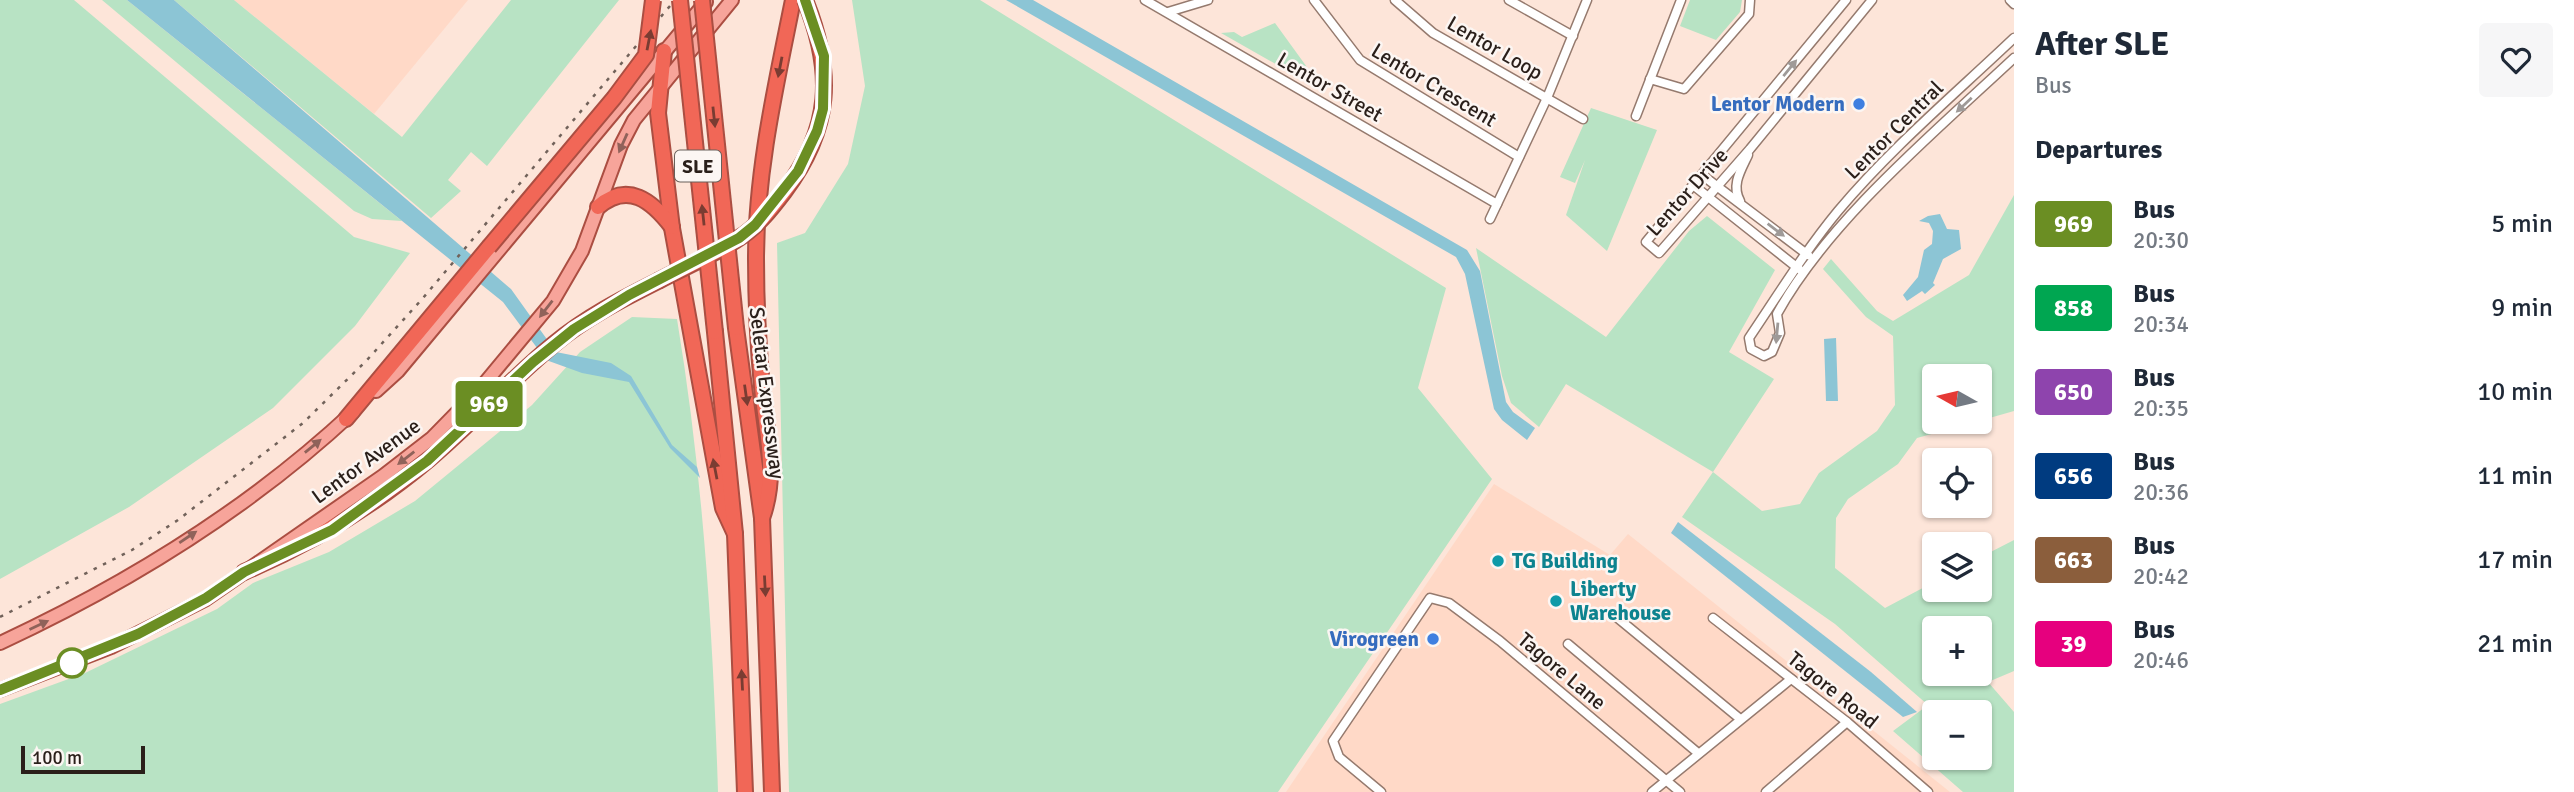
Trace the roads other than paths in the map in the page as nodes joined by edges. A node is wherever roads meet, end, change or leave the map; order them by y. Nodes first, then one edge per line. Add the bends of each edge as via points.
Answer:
1 (653, 0) edge
2 (680, 0) edge
3 (702, 0) edge
4 (708, 0) edge
5 (732, 0) edge
6 (793, 0) edge
7 (805, 0) edge
8 (1146, 0) edge
9 (1208, 0) edge
10 (1314, 0) edge
11 (1395, 0) edge
12 (1509, 0) edge
13 (1587, 0) edge
14 (1681, 0) edge
15 (1751, 0) edge
16 (1846, 0) edge
17 (1872, 0) edge
18 (2010, 0) edge
19 (2014, 4) edge
20 (1168, 12) junction
21 (1573, 36) junction
22 (2014, 38) edge
23 (664, 51) junction
24 (2014, 58) edge
25 (1650, 79) junction
26 (659, 86) junction
27 (1547, 98) junction
28 (1636, 116) dead end
29 (1584, 119) dead end
30 (1750, 149) junction
31 (1519, 157) junction
32 (1702, 175) junction
33 (1693, 185) junction
34 (1716, 186) junction
35 (1707, 196) junction
36 (1497, 204) junction
37 (1742, 205) junction
38 (598, 207) junction
39 (1490, 219) dead end
40 (672, 228) junction
41 (1805, 253) junction
42 (1814, 259) junction
43 (1797, 266) junction
44 (1804, 273) junction
45 (464, 285) junction
46 (346, 419) joint
47 (762, 518) junction
48 (735, 534) junction
49 (244, 572) junction
50 (1614, 615) dead end
51 (1713, 618) dead end
52 (0, 643) edge
53 (1568, 644) dead end
54 (1791, 679) junction
55 (0, 690) edge
56 (1739, 718) junction
57 (1847, 722) junction
58 (1698, 753) junction
59 (1666, 779) junction
60 (745, 792) edge
61 (772, 792) edge
62 (1381, 792) edge
63 (1652, 792) edge
64 (1680, 792) edge
65 (1766, 792) edge
66 (1928, 792) edge

45 -> 1 highway, bridge via 646,55
48 -> 2 highway, Seletar Expressway / SLE, bridge
3 -> 47 highway, Seletar Expressway / SLE, bridge via 736,328
4 - 23 main road
5 - 26 main road, Lentor Avenue
6 -> 47 highway via 759,186 758,326 771,471
7 - 49 highway, bridge via 824,56 823,109 808,152 773,206 739,238 574,329 427,461 353,516
8 - 20 street, Lentor Street
9 - 20 street
10 - 31 street, Lentor Crescent via 1360,61
11 - 27 street, Lentor Loop via 1433,33
12 - 21 street
13 - 21 street
14 - 25 street
15 - 25 street via 1749,13 1684,89
32 -> 16 street, Lentor Drive
17 - 30 street, Lentor Drive
18 - 19 street
20 - 36 street, Lentor Street
21 - 27 street
22 - 41 street, Lentor Central via 1888,157
23 - 26 highway
23 - 45 main road
24 -> 42 street, Lentor Central via 1903,162
25 - 28 street
26 -> 38 main road, Lentor Avenue via 628,131
26 - 40 highway
27 - 29 street, Lentor Loop
27 - 31 street
30 - 34 street, Lentor Drive
30 - 37 street via 1735,193
31 - 36 street
32 - 33 street, Lentor Drive
32 - 34 street
33 - 35 street
33 - 35 street, Lentor Drive via 1646,242 1659,253
34 - 35 street, Lentor Drive
34 - 37 street
35 - 43 street
36 - 39 street
37 -> 41 street
38 - 40 highway via 617,195 633,194 649,201
38 -> 49 main road, Lentor Avenue via 568,276 522,339 432,438
48 -> 40 highway via 723,508
41 - 42 street
41 - 43 street, Lentor Central
42 - 44 street, Lentor Central
43 - 44 street
44 -> 43 street, Lentor Central via 1777,314 1780,333 1772,352 1764,356 1751,349 1749,338
45 - 46 highway
52 -> 46 main road, Lentor Avenue via 132,576
47 -> 61 highway, Seletar Expressway / SLE
60 -> 48 highway, Seletar Expressway / SLE
49 - 55 main road, Lentor Avenue via 138,634
50 - 56 street
51 - 54 street, Tagore Road
53 - 58 street, Tagore Lane
54 - 56 street
54 - 57 street, Tagore Road
56 - 58 street
57 - 65 street
57 - 66 street, Tagore Road
58 - 59 street
59 - 62 street, Tagore Lane via 1500,641 1449,603 1430,598 1334,741 1339,757
59 - 63 street
59 - 64 street, Tagore Lane

